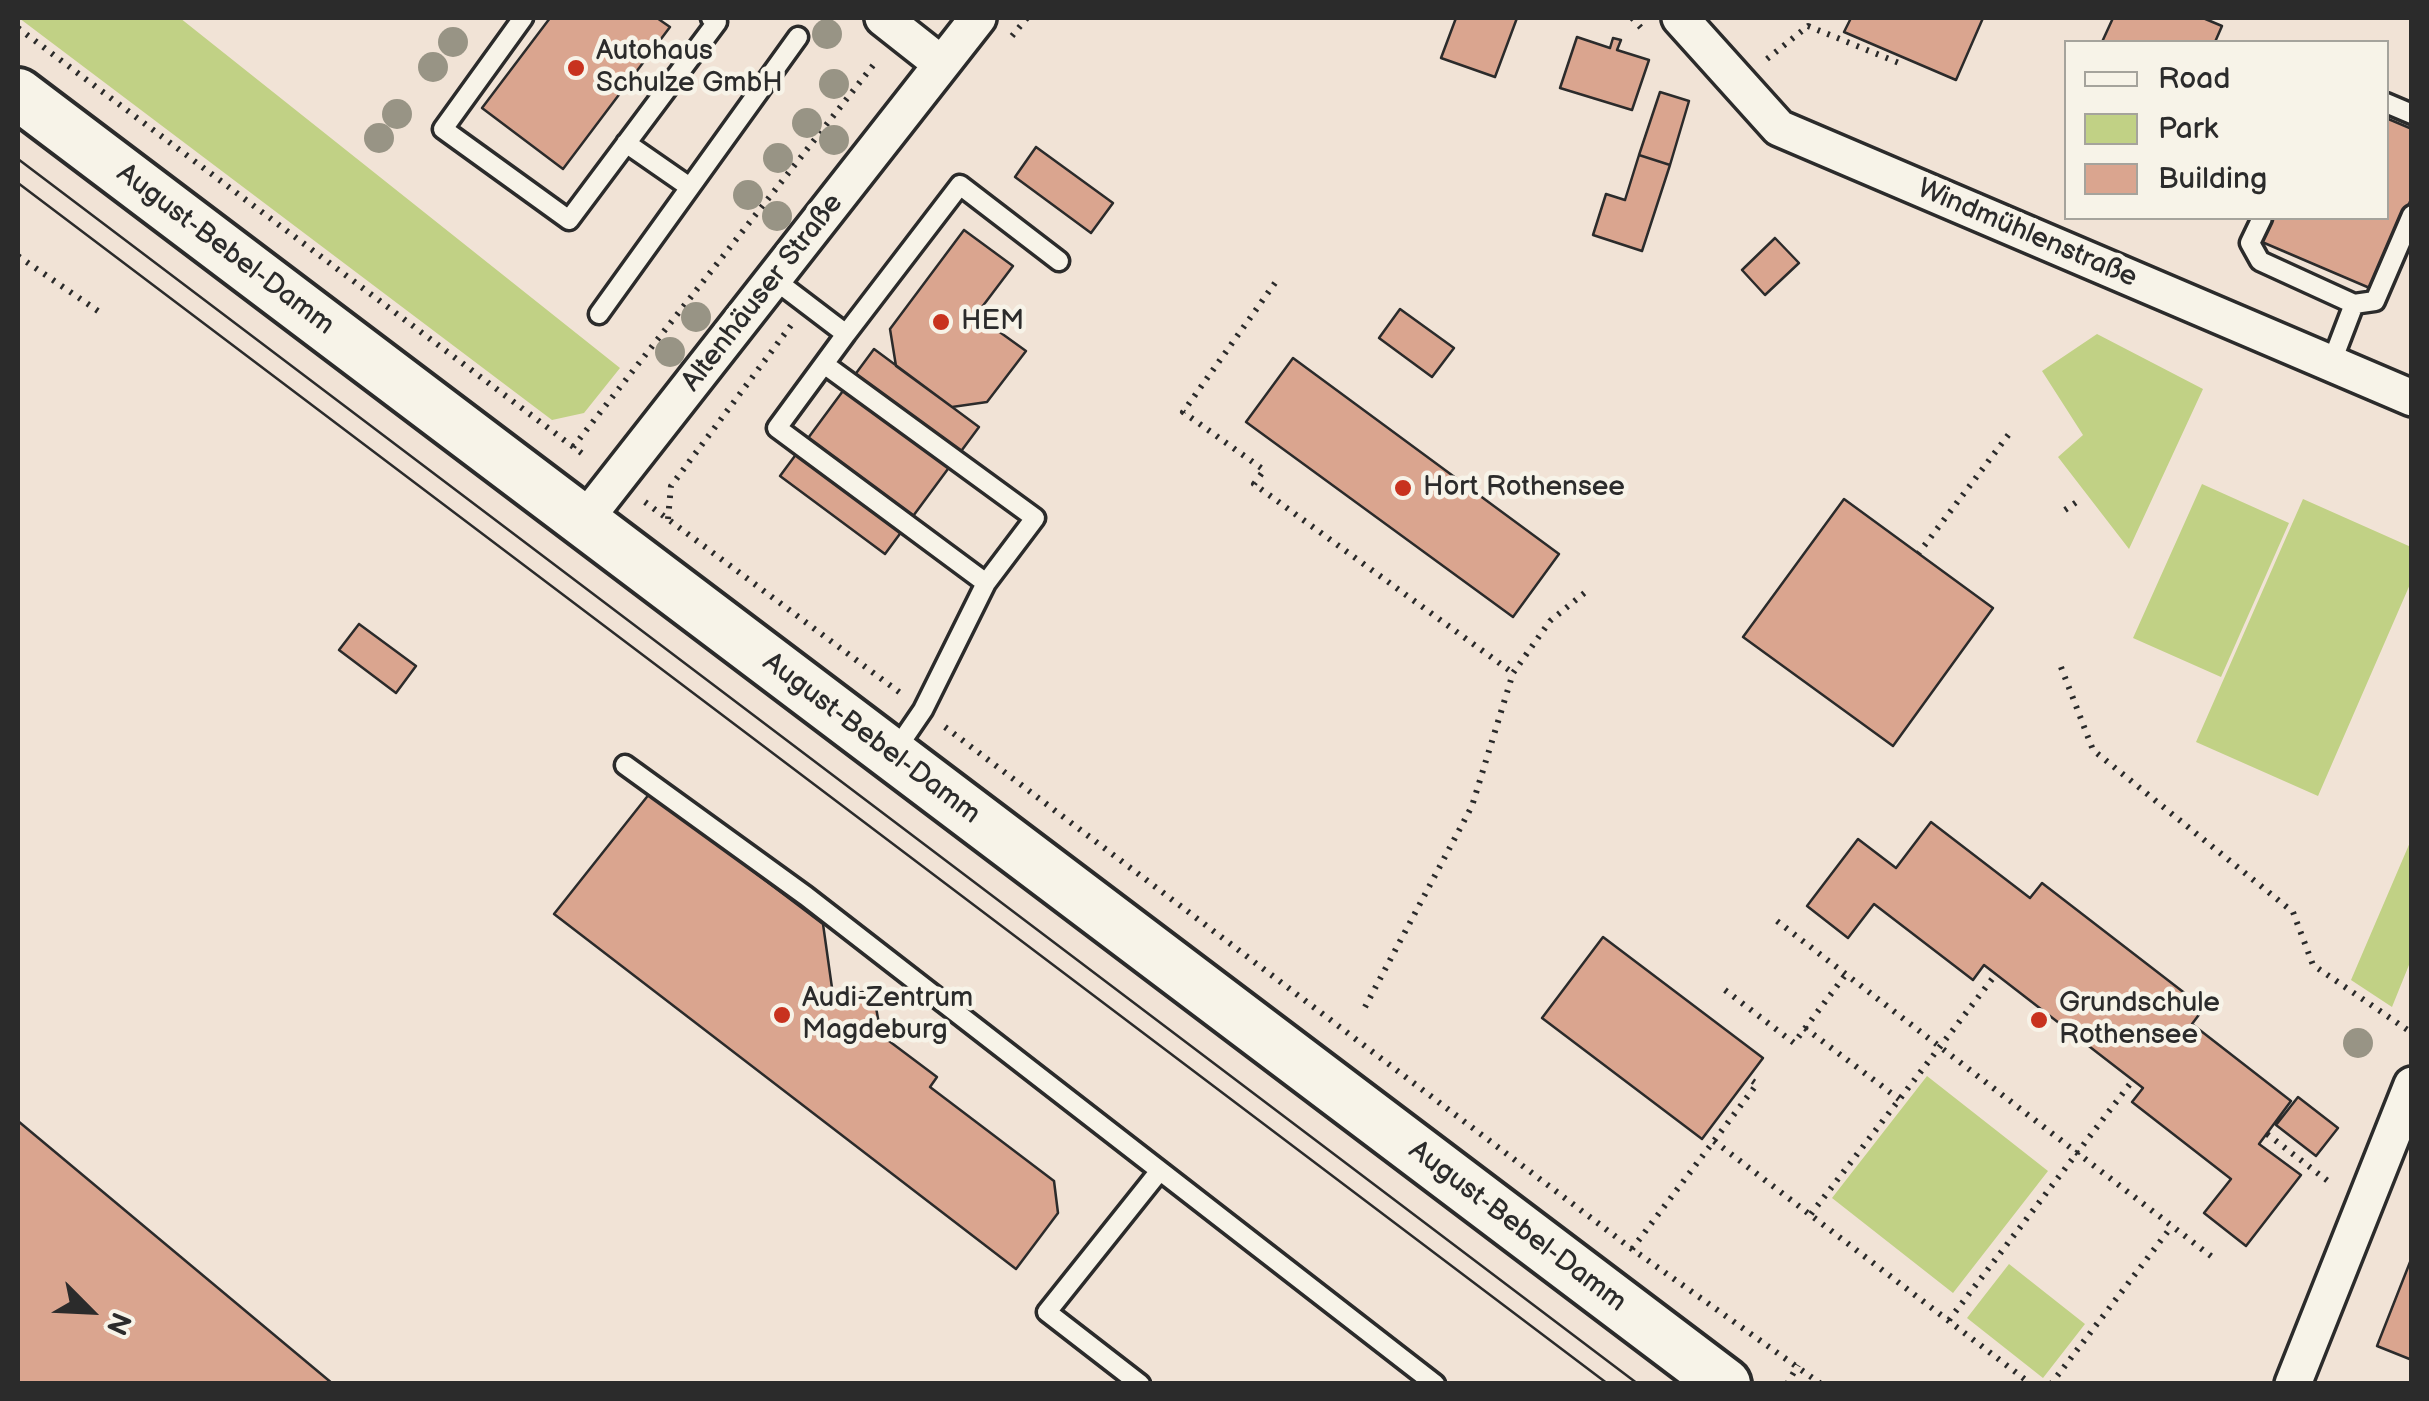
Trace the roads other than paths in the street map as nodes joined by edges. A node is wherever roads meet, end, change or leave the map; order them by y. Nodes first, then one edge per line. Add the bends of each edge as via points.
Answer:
1 (523, 18) edge
2 (711, 18) edge
3 (883, 18) edge
4 (978, 18) edge
5 (1680, 18) edge
6 (798, 37) dead end
7 (940, 63) junction
8 (18, 94) edge
9 (626, 144) junction
10 (688, 186) junction
11 (2412, 215) edge
12 (2261, 220) edge
13 (1059, 261) dead end
14 (775, 280) junction
15 (2354, 304) junction
16 (599, 314) dead end
17 (846, 334) junction
18 (824, 364) junction
19 (2331, 364) junction
20 (2412, 398) edge
21 (583, 522) junction
22 (986, 583) junction
23 (892, 756) junction
24 (625, 765) dead end
25 (2412, 1085) edge
26 (1158, 1173) junction
27 (1140, 1384) edge
28 (1435, 1384) edge
29 (1725, 1384) edge
30 (2293, 1384) edge

1 - 9 lane via 443,129 569,220
2 - 9 lane via 716,22
3 - 7 street
4 - 7 street, Altenhäuser Straße
5 - 19 street, Windmühlenstraße via 1779,128
6 - 10 lane
7 - 14 street, Altenhäuser Straße
8 - 21 main road, August-Bebel-Damm
9 - 10 lane
10 - 16 lane
11 - 15 lane via 2375,301
12 - 15 lane via 2250,243 2260,260
13 - 17 lane via 960,186
14 - 17 lane
14 - 21 street, Altenhäuser Straße
15 - 19 lane
17 - 18 lane
18 - 22 lane via 777,428
18 - 22 lane via 1035,518
19 - 20 street, Windmühlenstraße
21 - 23 main road, August-Bebel-Damm
22 - 23 lane via 923,710
23 - 29 main road, August-Bebel-Damm
24 - 26 lane via 806,896
25 - 30 street
26 - 27 lane via 1047,1312
26 - 28 lane

